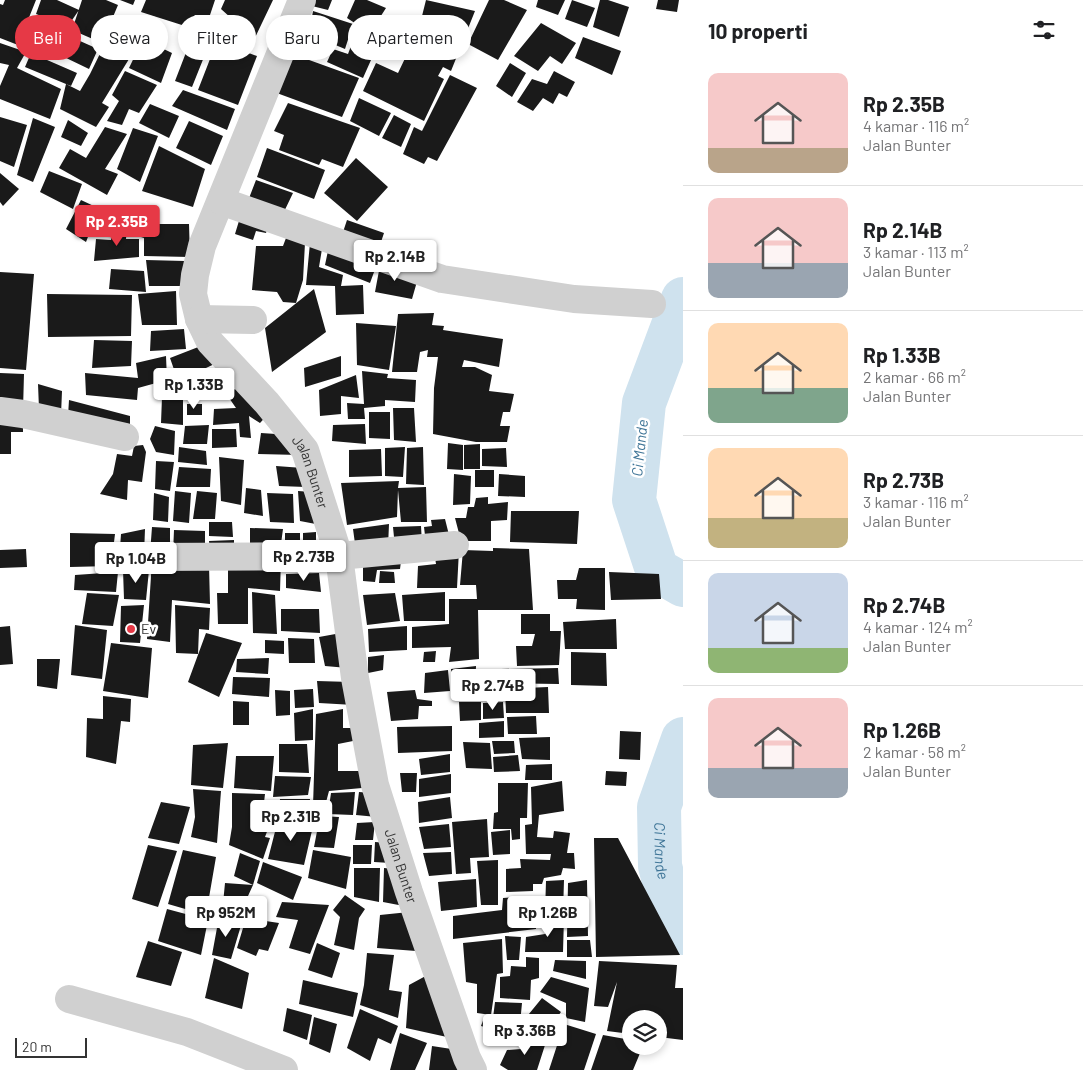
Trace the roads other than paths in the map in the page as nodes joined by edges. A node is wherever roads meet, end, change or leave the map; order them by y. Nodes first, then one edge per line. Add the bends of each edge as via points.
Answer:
1 (302, 0) edge
2 (222, 201) junction
3 (652, 304) dead end
4 (199, 319) junction
5 (253, 320) dead end
6 (0, 411) edge
7 (125, 437) dead end
8 (455, 545) dead end
9 (339, 556) junction
10 (146, 557) dead end
11 (69, 999) dead end
12 (284, 1070) edge
13 (473, 1070) edge

1 - 2 street, Jalan Bunter
2 - 3 street via 442,279 574,299
2 - 4 street, Jalan Bunter via 202,246 195,275 193,294
4 - 5 street
4 - 9 street, Jalan Bunter via 210,342 267,402 305,450
6 - 7 street
8 - 9 street
9 - 10 street
9 - 13 street, Jalan Bunter via 354,678 375,786
11 - 12 street via 187,1032

